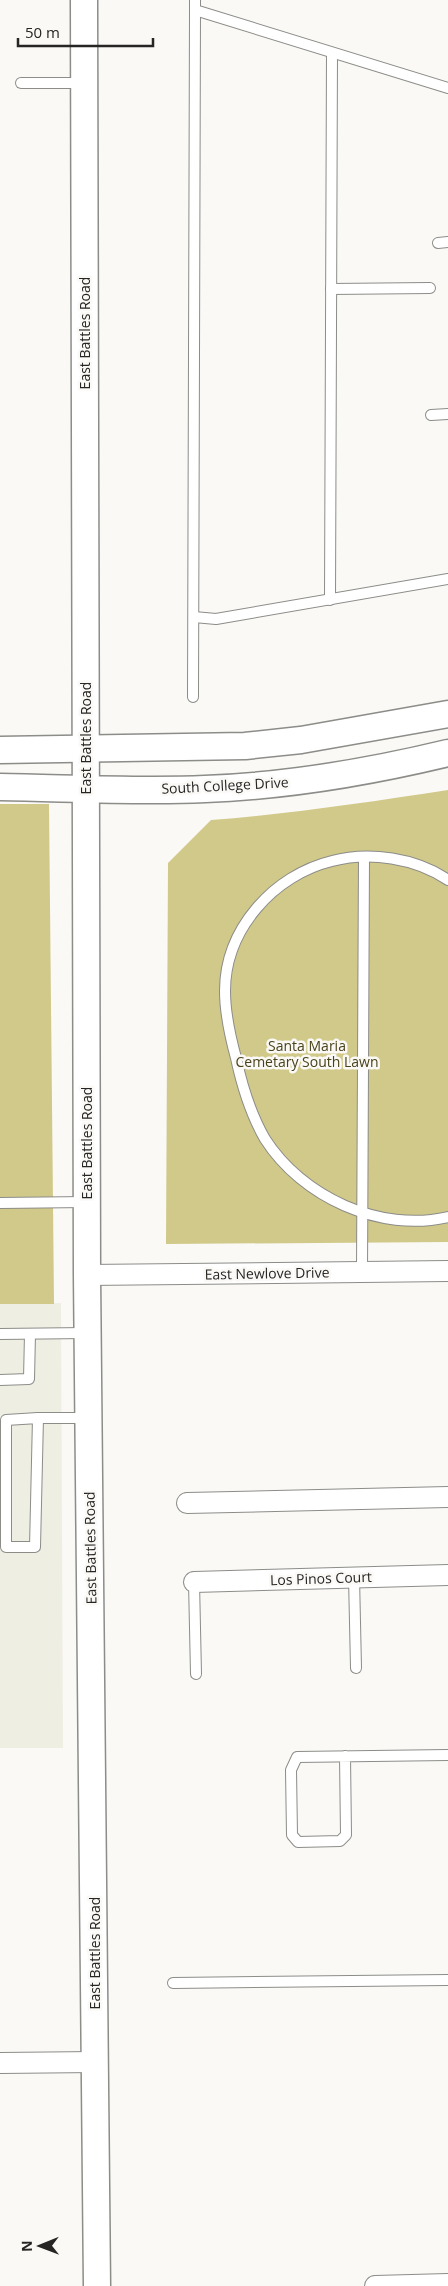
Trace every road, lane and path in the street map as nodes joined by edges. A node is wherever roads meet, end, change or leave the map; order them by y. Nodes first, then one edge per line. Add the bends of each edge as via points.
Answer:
1 (84, 0) edge
2 (195, 5) edge
3 (332, 53) junction
4 (21, 83) dead end
5 (84, 83) junction
6 (448, 88) edge
7 (430, 288) dead end
8 (331, 289) junction
9 (448, 414) edge
10 (431, 415) dead end
11 (448, 579) edge
12 (330, 600) junction
13 (194, 617) junction
14 (193, 697) dead end
15 (448, 714) edge
16 (85, 748) junction
17 (0, 750) edge
18 (448, 753) edge
19 (0, 787) edge
20 (85, 788) junction
21 (364, 857) junction
22 (448, 880) edge
23 (86, 1202) junction
24 (0, 1203) edge
25 (363, 1213) junction
26 (448, 1218) edge
27 (448, 1270) edge
28 (362, 1272) junction
29 (87, 1275) junction
30 (87, 1333) junction
31 (0, 1334) edge
32 (30, 1334) junction
33 (0, 1380) edge
34 (38, 1418) junction
35 (88, 1418) junction
36 (448, 1497) edge
37 (187, 1503) dead end
38 (448, 1575) edge
39 (354, 1577) junction
40 (194, 1582) joint
41 (356, 1668) dead end
42 (196, 1674) dead end
43 (448, 1755) edge
44 (345, 1756) junction
45 (448, 1980) edge
46 (173, 1983) dead end
47 (0, 2062) edge
48 (95, 2062) junction
49 (448, 2284) edge
50 (97, 2286) edge
51 (375, 2286) edge

1 - 5 street, East Battles Road
2 - 3 lane
2 - 13 lane
3 - 6 lane
3 - 8 lane
4 - 5 lane
5 - 16 street, East Battles Road
7 - 8 lane
8 - 12 lane
9 - 10 lane
11 - 12 lane
12 - 13 lane via 216,619
13 - 14 lane
15 - 16 street via 301,740 245,746
16 - 17 street
16 - 20 street, East Battles Road
18 - 20 street, South College Drive via 309,779 251,786
19 - 20 street, South College Drive
20 - 23 street, East Battles Road
21 - 22 lane via 392,859
21 - 25 lane
21 - 25 lane via 316,865 292,877 266,898 246,922 231,952 225,990 227,1023 245,1098 266,1139 290,1170 320,1194
23 - 24 lane
23 - 29 street, East Battles Road
25 - 26 lane via 402,1220
25 - 28 lane
27 - 28 street, East Newlove Drive
28 - 29 street, East Newlove Drive
29 - 30 street, East Battles Road
30 - 32 lane
30 - 35 street, East Battles Road
31 - 32 lane
32 - 33 lane via 29,1379
34 - 34 lane via 6,1420 6,1547 35,1547
34 - 35 lane
35 - 48 street, East Battles Road
36 - 37 street
38 - 39 street, Los Pinos Court
39 - 40 street, Los Pinos Court
39 - 41 lane
40 - 42 lane
43 - 44 lane
44 - 44 lane via 346,1835 340,1840 298,1842 292,1836 291,1770 297,1757
45 - 46 lane
47 - 48 street
48 - 50 street, East Battles Road
49 - 51 street

